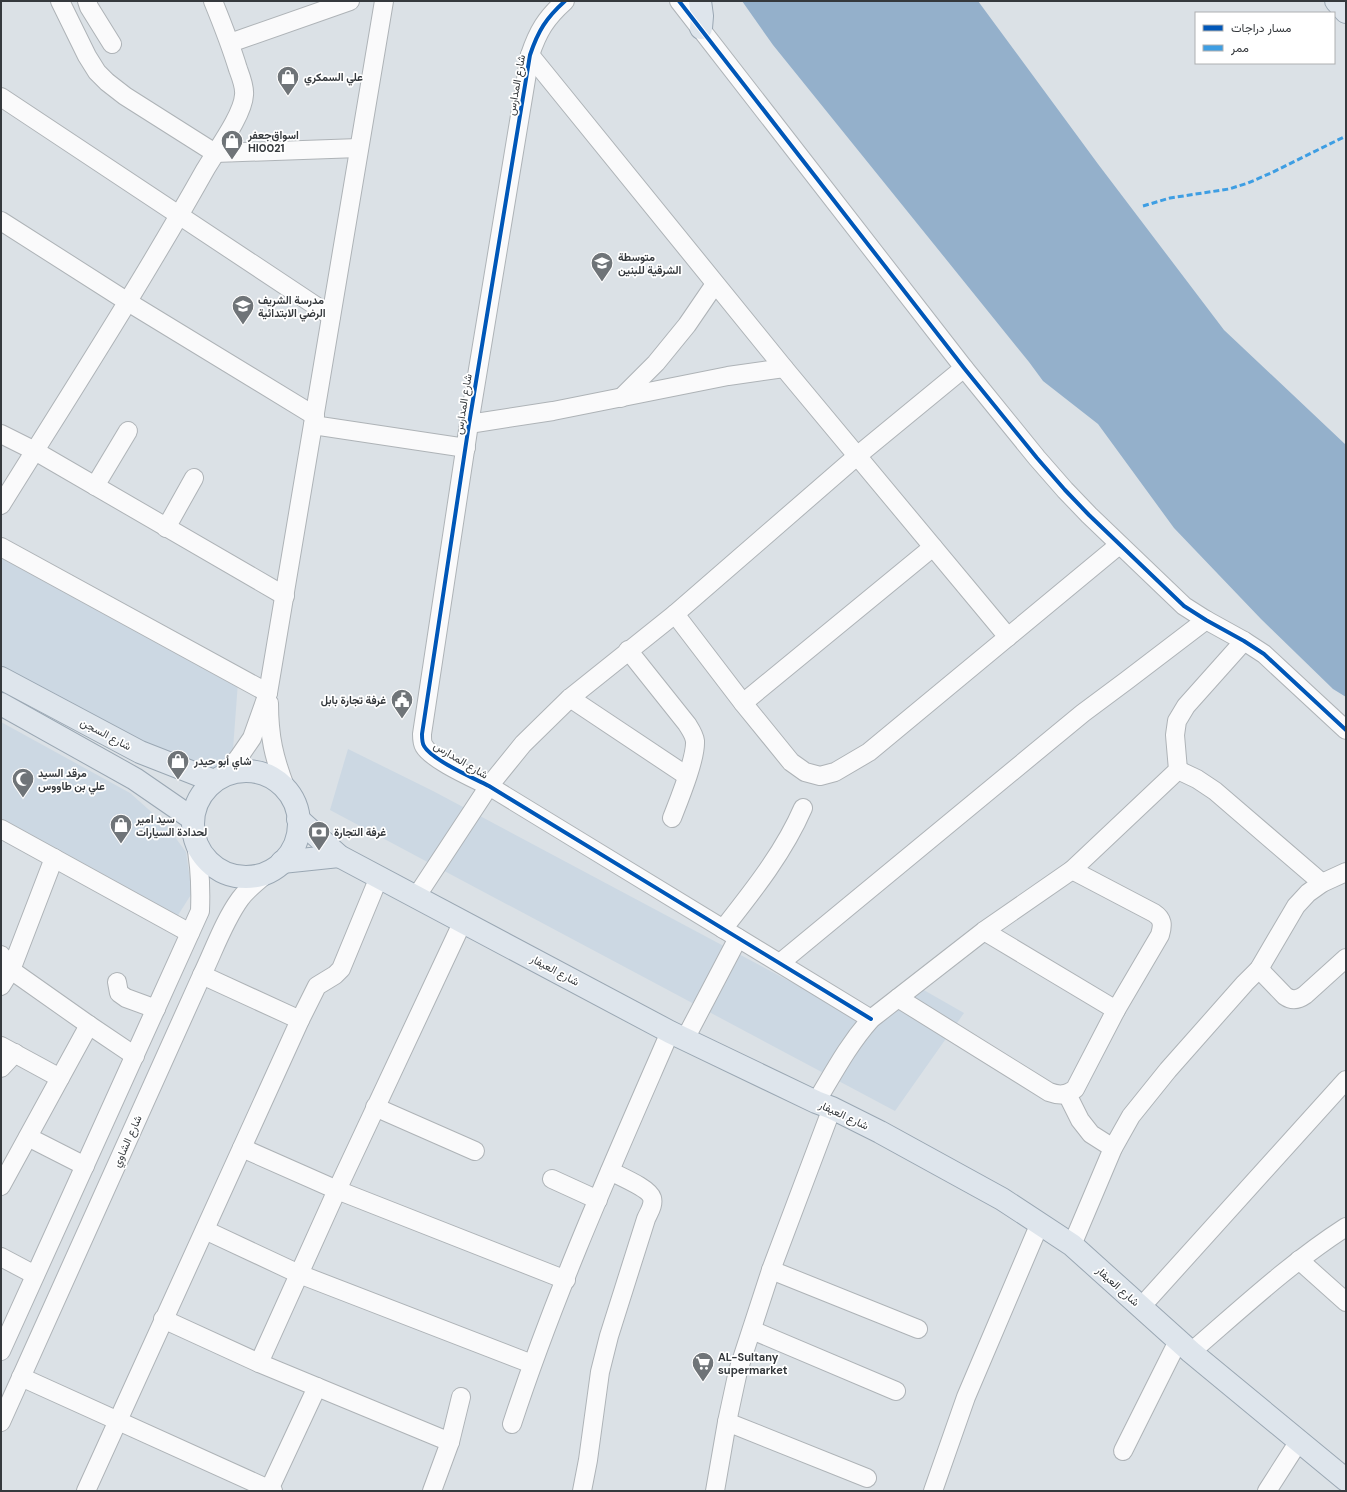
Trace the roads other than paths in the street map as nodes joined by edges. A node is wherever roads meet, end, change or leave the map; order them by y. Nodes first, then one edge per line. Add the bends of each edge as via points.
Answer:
1 (60, 1) edge
2 (87, 1) edge
3 (213, 1) edge
4 (350, 1) edge
5 (384, 1) edge
6 (564, 1) edge
7 (679, 1) edge
8 (700, 1) edge
9 (1336, 1) edge
10 (1346, 12) edge
11 (700, 28) junction
12 (230, 43) junction
13 (112, 44) dead end
14 (530, 54) junction
15 (1, 97) edge
16 (359, 148) junction
17 (215, 152) junction
18 (180, 215) junction
19 (1, 221) edge
20 (715, 284) junction
21 (128, 302) junction
22 (331, 316) junction
23 (784, 368) junction
24 (964, 368) junction
25 (621, 398) junction
26 (314, 421) junction
27 (469, 424) junction
28 (128, 431) dead end
29 (2, 432) edge
30 (466, 448) junction
31 (35, 451) junction
32 (856, 456) junction
33 (194, 478) dead end
34 (95, 486) junction
35 (1, 505) edge
36 (166, 528) junction
37 (1119, 545) junction
38 (1, 547) edge
39 (934, 547) junction
40 (285, 596) junction
41 (675, 614) junction
42 (1206, 620) junction
43 (1008, 637) junction
44 (1244, 641) junction
45 (628, 650) junction
46 (10, 683) edge
47 (268, 693) junction
48 (570, 698) junction
49 (742, 703) junction
50 (5, 706) edge
51 (1346, 730) edge
52 (1178, 770) junction
53 (687, 776) junction
54 (220, 778) junction
55 (488, 786) junction
56 (286, 790) junction
57 (803, 808) dead end
58 (672, 818) dead end
59 (298, 819) junction
60 (1, 829) edge
61 (194, 830) junction
62 (339, 856) junction
63 (54, 858) junction
64 (276, 866) junction
65 (1072, 870) junction
66 (1346, 872) edge
67 (379, 877) junction
68 (1322, 883) junction
69 (416, 897) junction
70 (464, 921) junction
71 (984, 931) junction
72 (731, 933) junction
73 (190, 934) junction
74 (1, 955) edge
75 (1346, 958) edge
76 (780, 963) junction
77 (1259, 969) junction
78 (11, 970) junction
79 (202, 975) junction
80 (117, 982) dead end
81 (1, 986) edge
82 (898, 998) junction
83 (156, 1009) junction
84 (1116, 1010) junction
85 (871, 1019) junction
86 (300, 1020) junction
87 (89, 1025) junction
88 (678, 1036) junction
89 (8, 1049) edge
90 (135, 1056) junction
91 (1, 1068) edge
92 (60, 1078) junction
93 (1346, 1080) edge
94 (1067, 1094) junction
95 (824, 1105) junction
96 (375, 1107) junction
97 (28, 1137) junction
98 (242, 1148) junction
99 (1113, 1148) junction
100 (475, 1151) dead end
101 (85, 1166) junction
102 (610, 1171) junction
103 (552, 1179) dead end
104 (1, 1186) edge
105 (336, 1190) junction
106 (598, 1200) junction
107 (1040, 1223) junction
108 (1346, 1227) edge
109 (205, 1230) junction
110 (1072, 1245) junction
111 (1, 1257) edge
112 (1299, 1260) junction
113 (771, 1270) junction
114 (299, 1274) junction
115 (35, 1276) junction
116 (566, 1280) junction
117 (1346, 1302) edge
118 (1141, 1307) junction
119 (163, 1320) junction
120 (918, 1329) dead end
121 (752, 1330) junction
122 (1185, 1346) junction
123 (1, 1351) edge
124 (259, 1363) junction
125 (532, 1364) junction
126 (21, 1377) junction
127 (317, 1387) junction
128 (896, 1391) dead end
129 (462, 1397) dead end
130 (117, 1420) junction
131 (1, 1422) edge
132 (726, 1422) junction
133 (512, 1424) dead end
134 (1299, 1441) junction
135 (450, 1442) junction
136 (1123, 1451) dead end
137 (1344, 1474) edge
138 (867, 1478) dead end
139 (271, 1490) edge
140 (86, 1491) edge
141 (432, 1491) edge
142 (582, 1491) edge
143 (715, 1491) edge
144 (933, 1491) edge
145 (1267, 1491) edge

1 - 17 street via 87,56 107,82
2 - 13 street
3 - 12 street
4 - 12 street
5 - 16 street
6 - 14 street, شارع المدارس via 544,22 536,35
7 - 11 street
8 - 11 main road
9 - 10 main road
11 - 24 street
12 - 17 street via 245,94 240,113
14 - 20 street
14 - 27 street, شارع المدارس
15 - 18 street
16 - 17 street
16 - 22 street
17 - 18 street
18 - 21 street
18 - 22 street
19 - 21 street
20 - 23 street
20 - 25 street via 688,325 656,363
21 - 26 street
21 - 31 street
22 - 26 street
23 - 25 street via 728,376
23 - 32 street
24 - 32 street
24 - 37 street via 1037,458
25 - 27 street via 553,412
26 - 30 street
26 - 40 street
27 - 30 street, شارع المدارس
28 - 34 street
29 - 31 street
30 - 55 street, شارع المدارس via 422,734 423,745 429,752
31 - 34 street
31 - 35 street
32 - 39 street
32 - 41 street
33 - 36 street
34 - 36 street
36 - 40 street
37 - 42 street via 1184,606
37 - 43 street
38 - 47 street
39 - 43 street
39 - 49 street
40 - 47 street
41 - 45 street
41 - 49 street
42 - 44 street
42 - 76 street via 1083,713
43 - 49 street via 869,752 835,772 820,776 805,772 791,762
44 - 51 street via 1264,654
44 - 52 street via 1186,706 1177,721 1174,735
45 - 48 street
45 - 53 street via 692,733 695,741
46 - 50 main road via 8,702
46 - 54 main road, شارع السجن via 140,752
47 - 54 street via 252,738
47 - 56 street via 272,745
48 - 53 street
48 - 55 street via 523,744
50 - 61 main road via 135,779
52 - 65 street
52 - 68 street via 1216,791
53 - 58 street
54 - 56 main road via 241,771 258,772 274,779
54 - 61 main road via 203,792 196,805
55 - 69 street
55 - 72 street, شارع المدارس
56 - 59 main road via 295,803
57 - 72 street via 777,856 751,893
59 - 62 main road, شارع العيفار
59 - 64 main road via 298,835 292,849
60 - 63 street
61 - 64 main road via 204,856 217,868 234,875 252,876
61 - 73 street via 201,887 200,911
62 - 64 main road
62 - 67 main road, شارع العيفار
63 - 73 street
63 - 78 street
64 - 79 street, شارع الشاوي via 240,899
65 - 71 street
65 - 84 street via 1154,913 1162,922 1160,935
66 - 68 street
67 - 69 main road, شارع العيفار
67 - 86 street via 341,969 317,986
68 - 77 street via 1296,906
69 - 70 main road, شارع العيفار
70 - 88 main road, شارع العيفار
70 - 96 street
71 - 82 street
71 - 84 street
72 - 76 street, شارع المدارس
72 - 88 street
73 - 83 street
74 - 78 street
75 - 77 street via 1305,995 1294,1000 1285,996
76 - 85 street, شارع المدارس
77 - 99 street via 1148,1094 1131,1116
78 - 81 street
78 - 87 street
79 - 86 street
79 - 126 street, شارع الشاوي
80 - 83 street via 119,993 126,998
82 - 85 street
82 - 94 street via 1049,1092 1057,1095
83 - 90 street
84 - 94 street via 1075,1089
85 - 95 street via 846,1050
86 - 98 street
87 - 90 street
87 - 92 street
88 - 95 main road, شارع العيفار
88 - 102 street
89 - 91 street
89 - 92 street
90 - 101 street
92 - 97 street
93 - 118 street
94 - 99 street via 1080,1120 1092,1134
95 - 107 main road, شارع العيفار via 880,1132 1002,1199
95 - 113 street
96 - 100 street
96 - 105 street
97 - 101 street
97 - 104 street
98 - 105 street
98 - 109 street
99 - 110 street
101 - 115 street
102 - 106 street
102 - 142 street via 646,1190 652,1197 652,1206 609,1336 600,1372
103 - 106 street
105 - 114 street
105 - 116 street
106 - 116 street
107 - 110 main road, شارع العيفار
107 - 144 street via 966,1397
108 - 112 street
109 - 114 street
109 - 119 street
110 - 118 main road, شارع العيفار
111 - 115 street
112 - 117 street
112 - 122 street
113 - 120 street
113 - 121 street
114 - 124 street
114 - 125 street
115 - 123 street
116 - 125 street
118 - 122 main road, شارع العيفار
119 - 124 street
119 - 130 street
121 - 128 street
121 - 132 street via 738,1371
122 - 134 main road, شارع العيفار
122 - 136 street
124 - 127 street
125 - 133 street
126 - 130 street
126 - 131 street, شارع الشاوي
127 - 135 street
127 - 139 street
129 - 135 street
130 - 139 street
130 - 140 street
132 - 138 street
132 - 143 street
134 - 137 main road, شارع العيفار
134 - 145 street
135 - 141 street

